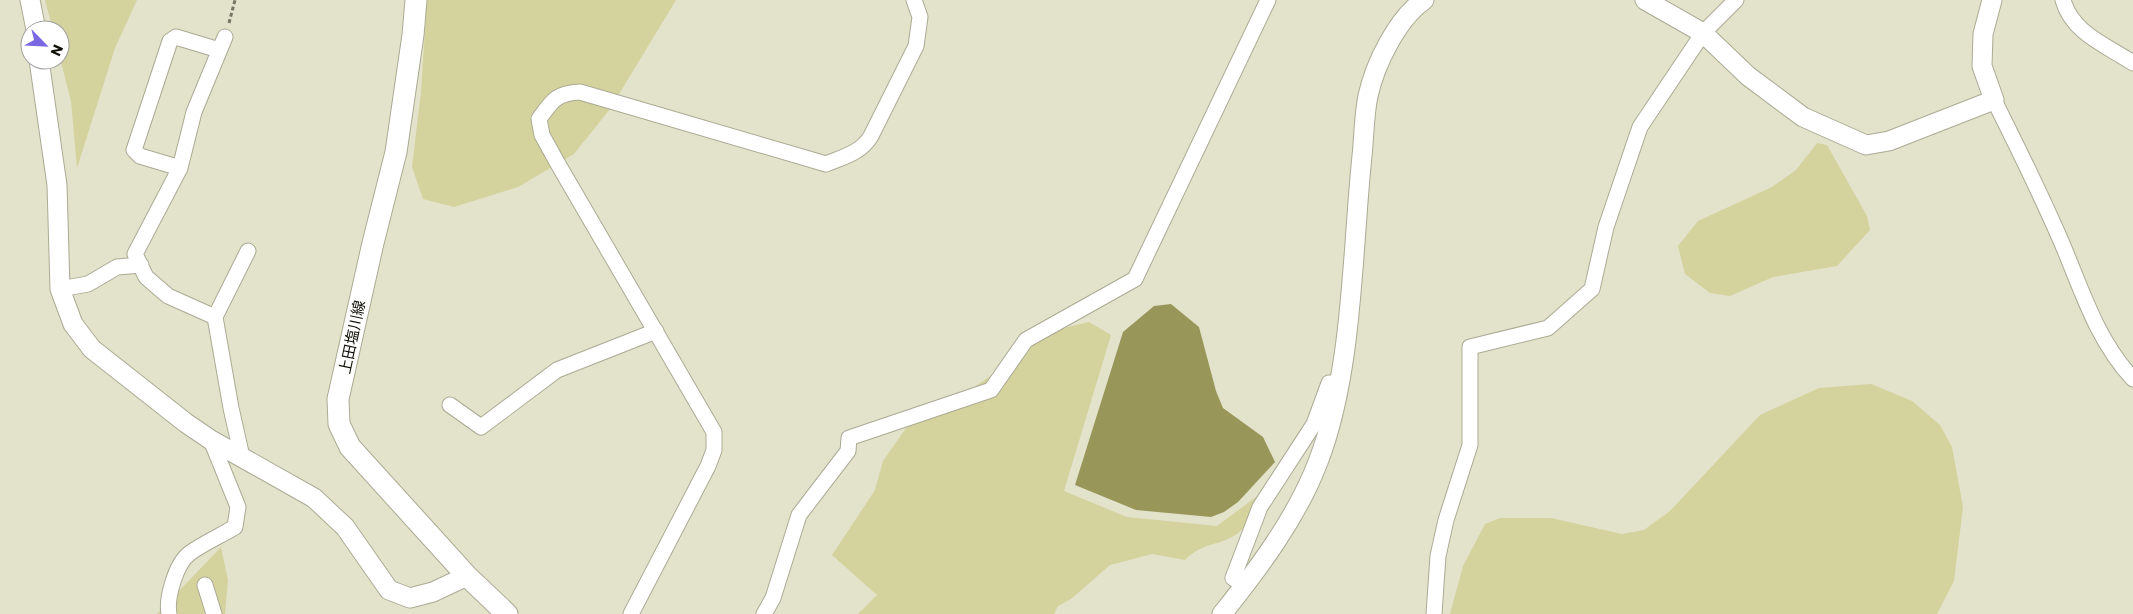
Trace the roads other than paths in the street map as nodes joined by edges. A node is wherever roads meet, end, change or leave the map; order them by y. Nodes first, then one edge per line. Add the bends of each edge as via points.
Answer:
1 (30, 0) edge
2 (416, 0) edge
3 (914, 0) edge
4 (1268, 0) edge
5 (1422, 0) edge
6 (1645, 0) edge
7 (1736, 0) edge
8 (1992, 0) edge
9 (2063, 0) edge
10 (34, 20) edge
11 (1703, 33) junction
12 (2133, 63) edge
13 (40, 70) edge
14 (1994, 100) junction
15 (180, 168) junction
16 (248, 251) dead end
17 (140, 264) junction
18 (60, 289) junction
19 (215, 317) junction
20 (656, 331) junction
21 (2133, 379) edge
22 (1338, 383) junction
23 (450, 405) dead end
24 (211, 440) junction
25 (242, 457) junction
26 (467, 576) junction
27 (205, 585) dead end
28 (1245, 586) junction
29 (169, 614) edge
30 (214, 614) edge
31 (507, 614) edge
32 (631, 614) edge
33 (764, 614) edge
34 (1222, 614) edge
35 (1434, 614) edge

1 - 10 street
2 - 26 main road, 上田塩川線 via 396,152 338,399 339,424 350,447
3 - 20 street via 920,17 916,46 871,136 855,153 826,164 580,92 564,93 552,101 539,119 542,135
4 - 33 street via 1135,279 1026,340 991,390 848,438 848,451 799,514 773,598
5 - 22 street via 1382,54 1368,97
6 - 11 street
7 - 11 street
8 - 14 street via 1983,34 1982,66
9 - 12 street via 2066,13 2076,26
11 - 14 street via 1777,100 1803,117 1866,144 1889,142
11 - 35 street via 1640,127 1606,227 1592,289 1548,328 1470,347 1470,445 1438,556
13 - 18 street via 57,185
14 - 21 street via 2046,208 2087,308 2116,360
15 - 15 street via 140,156 134,150 170,41 176,37 222,43 194,112
15 - 17 street via 136,254
16 - 19 street
17 - 18 street via 117,267 88,284
17 - 19 street via 146,277 168,296
18 - 24 street via 73,324 92,349
19 - 25 street
20 - 23 street via 557,370 481,427
20 - 32 street via 714,432 714,450
22 - 28 street via 1318,462 1287,524
22 - 28 street via 1329,383 1314,424 1260,507 1233,578
24 - 25 street
24 - 29 street via 238,507 235,527 189,554 176,573 167,603
25 - 26 street via 314,498 345,527 389,590 410,598 433,592
26 - 31 main road, 上田塩川線
27 - 30 street
28 - 34 street

